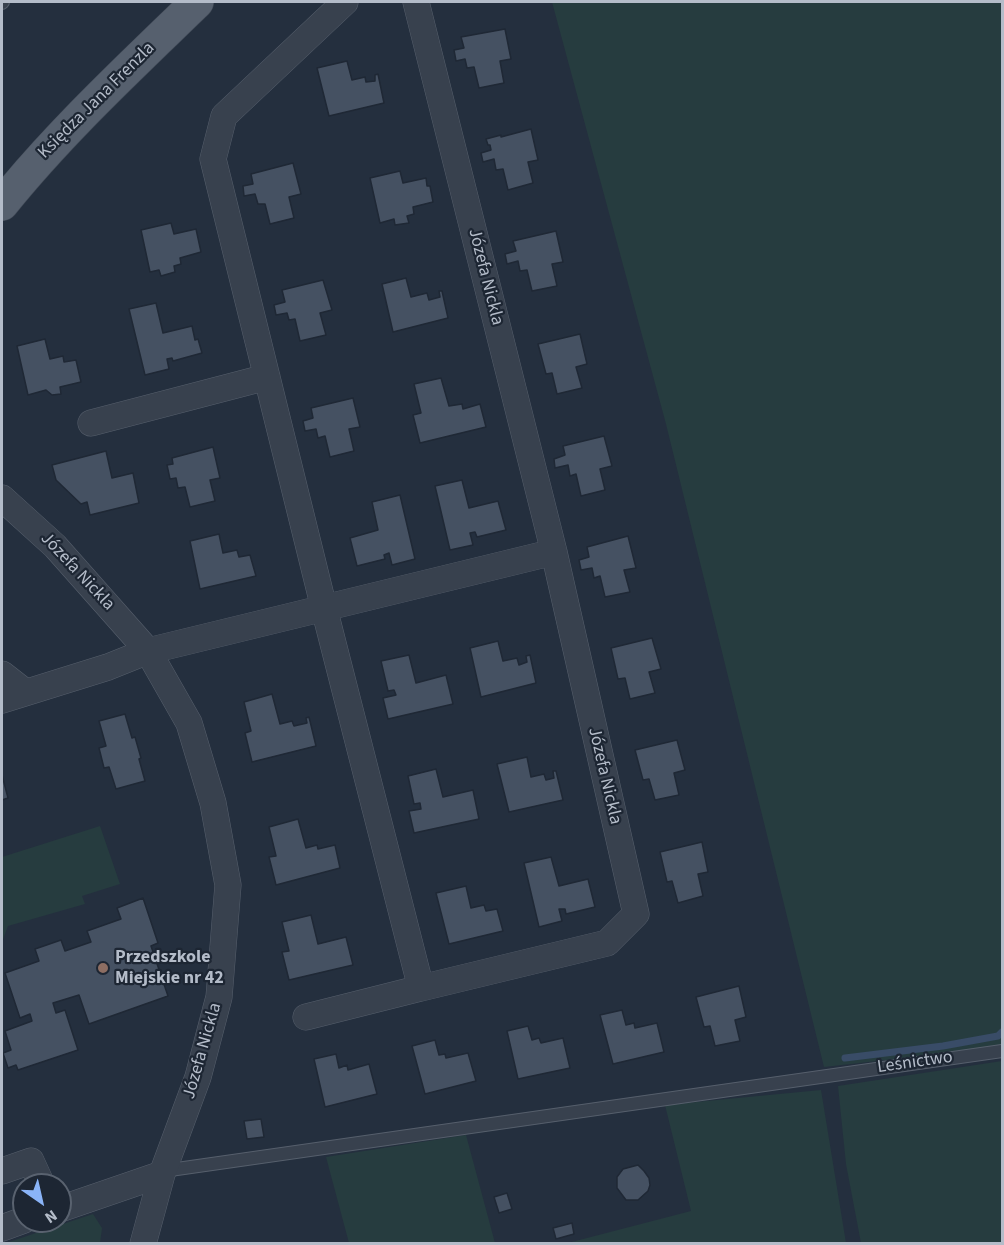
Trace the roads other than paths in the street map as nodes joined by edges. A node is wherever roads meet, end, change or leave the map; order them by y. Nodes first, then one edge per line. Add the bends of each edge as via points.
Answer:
1 (197, 2) edge
2 (345, 2) edge
3 (416, 2) edge
4 (2, 204) edge
5 (267, 377) junction
6 (91, 423) dead end
7 (2, 498) edge
8 (554, 552) junction
9 (324, 608) junction
10 (148, 651) junction
11 (2, 674) edge
12 (13, 696) edge
13 (421, 988) junction
14 (306, 1017) dead end
15 (1002, 1051) edge
16 (2, 1171) edge
17 (36, 1173) edge
18 (163, 1173) junction
19 (72, 1205) edge
20 (143, 1244) edge

1 - 4 main road, Księdza Jana Frenzla via 79,116
2 - 5 street via 224,116 213,159
3 - 8 street, Józefa Nickla
5 - 6 street
5 - 9 street
7 - 10 street, Józefa Nickla via 55,546
8 - 9 street
8 - 13 street, Józefa Nickla via 636,914 607,943
9 - 10 street
9 - 13 street
10 - 12 street
10 - 18 street, Józefa Nickla via 189,723 213,803 228,885 219,997 198,1077
11 - 12 street
13 - 14 street, Józefa Nickla
15 - 18 lane, Leśnictwo
16 - 17 street via 31,1161
18 - 19 street
18 - 20 street, Józefa Nickla

